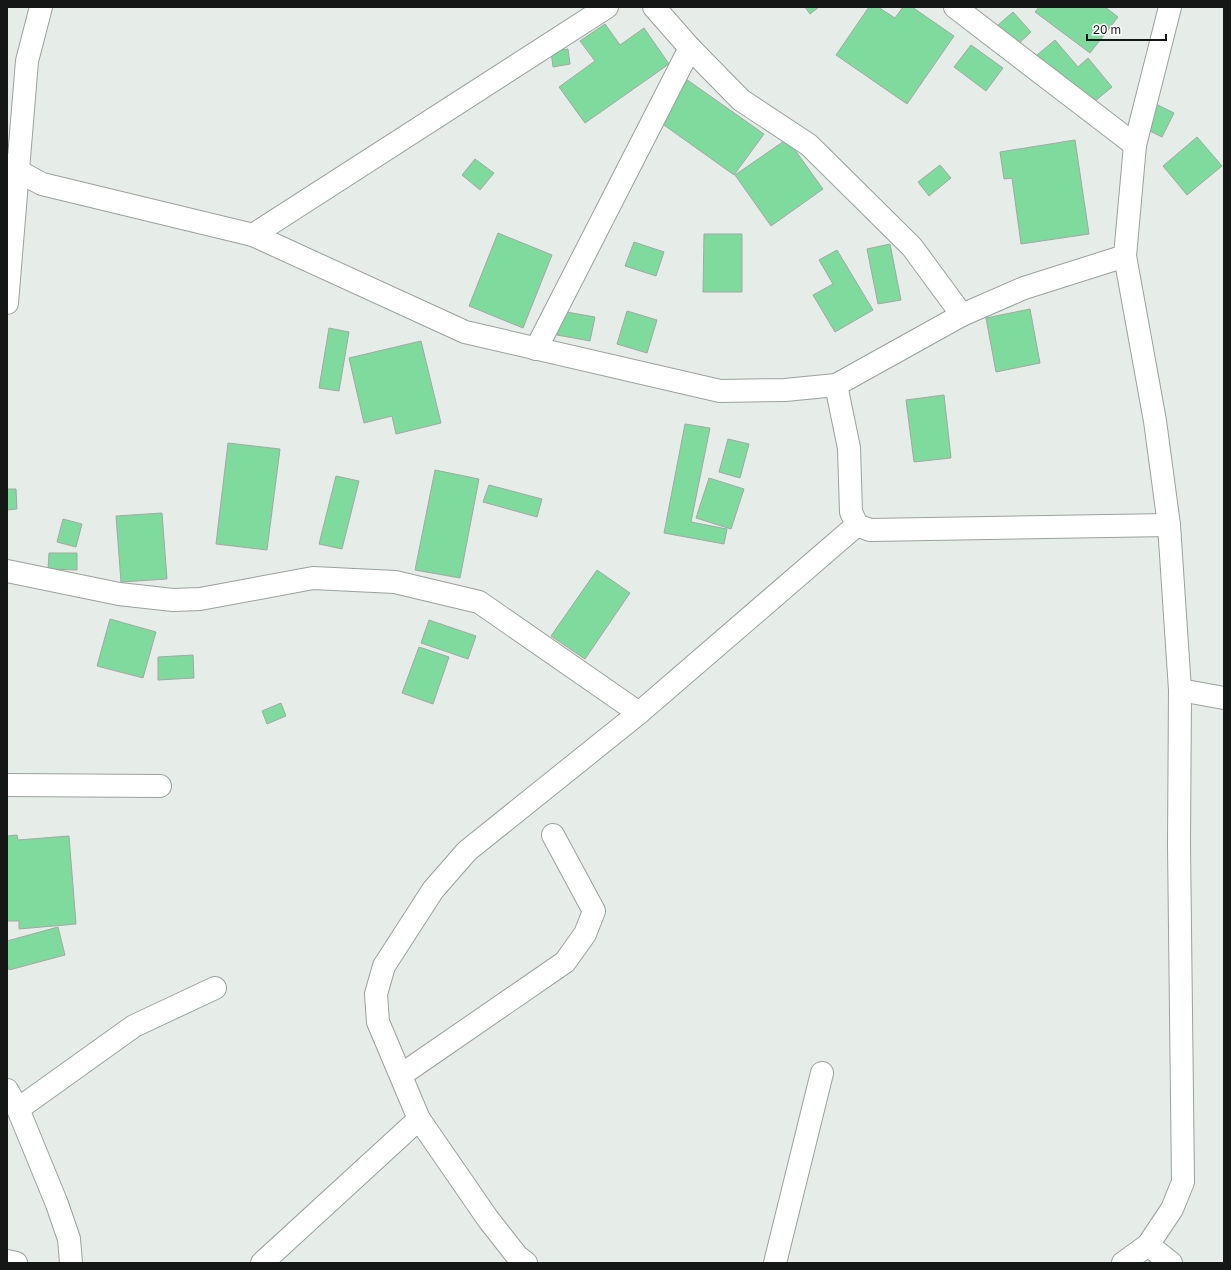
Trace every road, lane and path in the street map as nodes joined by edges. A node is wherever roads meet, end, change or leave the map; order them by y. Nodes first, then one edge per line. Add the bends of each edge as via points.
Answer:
1 (41, 7) edge
2 (607, 7) edge
3 (654, 7) edge
4 (955, 7) edge
5 (1170, 7) edge
6 (690, 48) junction
7 (1135, 145) junction
8 (12, 168) edge
9 (254, 235) junction
10 (1125, 256) junction
11 (7, 303) edge
12 (962, 315) junction
13 (536, 349) junction
14 (836, 385) junction
15 (857, 525) junction
16 (1169, 526) junction
17 (7, 571) edge
18 (1180, 690) junction
19 (1224, 698) edge
20 (639, 713) junction
21 (7, 785) edge
22 (160, 786) dead end
23 (553, 835) dead end
24 (215, 988) dead end
25 (822, 1073) dead end
26 (401, 1075) junction
27 (7, 1090) edge
28 (18, 1108) junction
29 (419, 1119) junction
30 (1148, 1245) junction
31 (7, 1261) edge
32 (16, 1263) edge
33 (71, 1263) edge
34 (262, 1263) edge
35 (526, 1263) edge
36 (775, 1263) edge
37 (1123, 1263) edge
38 (1170, 1263) edge

1 - 8 street via 26,61
2 - 9 street
3 - 6 street
4 - 7 street
5 - 7 street
6 - 12 street via 741,100 809,145 912,247
6 - 13 street
7 - 10 street
8 - 9 street via 42,184
8 - 11 street
9 - 13 street via 465,332
10 - 12 street via 1024,288
10 - 16 street via 1155,421
12 - 14 street
13 - 14 street via 720,391 785,390
14 - 15 street via 849,448 851,512
15 - 16 street via 870,530
15 - 20 street
16 - 18 street
17 - 20 street via 119,594 173,600 200,599 313,578 395,582 479,602
18 - 19 street
18 - 30 street via 1183,1182 1172,1209
20 - 26 street via 467,851 433,890 384,966 376,994 378,1022
21 - 22 street
23 - 26 street via 594,911 585,934 565,962
24 - 28 street via 134,1026
25 - 36 street
26 - 29 street
27 - 28 street
28 - 33 street via 69,1238
29 - 34 street
29 - 35 street via 488,1219 517,1256
30 - 37 street
30 - 38 street
31 - 32 street

